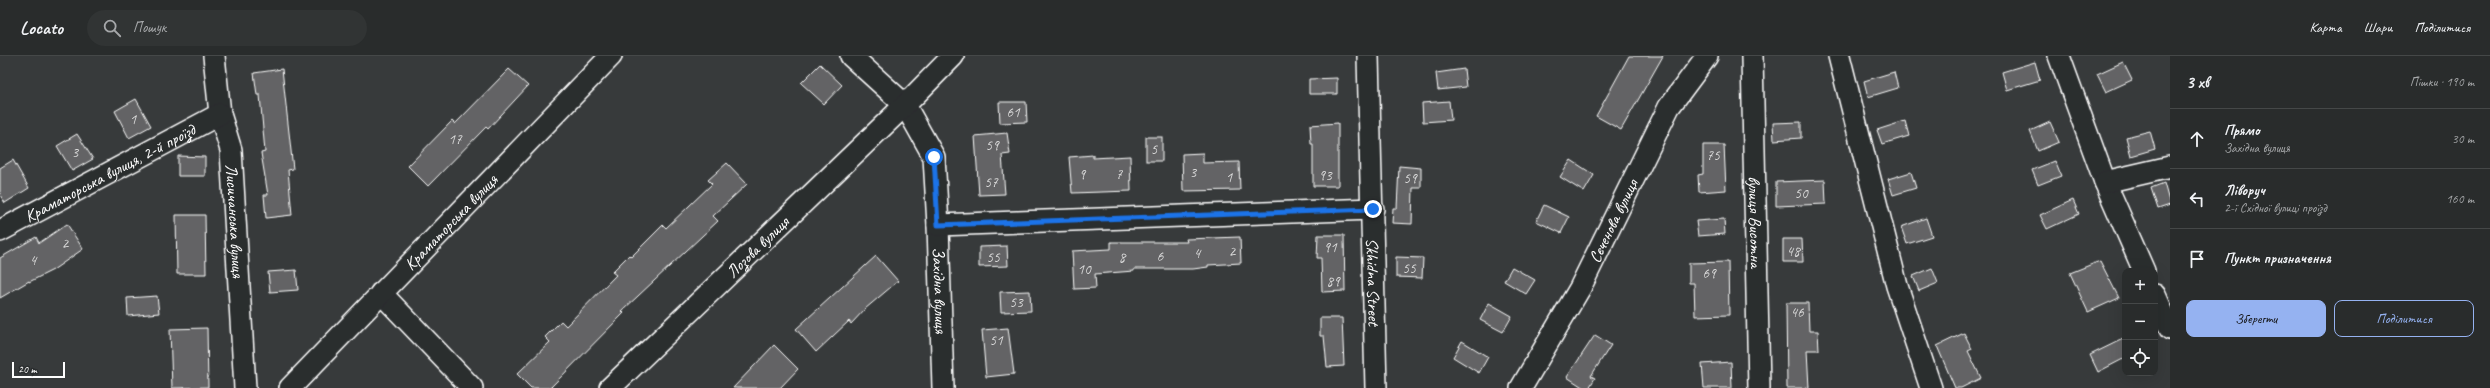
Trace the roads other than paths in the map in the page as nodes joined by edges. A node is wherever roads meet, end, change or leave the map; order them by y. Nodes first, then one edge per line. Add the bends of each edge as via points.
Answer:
1 (214, 56) edge
2 (611, 56) edge
3 (851, 56) edge
4 (952, 56) edge
5 (1368, 56) edge
6 (1707, 56) edge
7 (1752, 56) edge
8 (1839, 56) edge
9 (2059, 56) edge
10 (905, 105) junction
11 (220, 114) junction
12 (2170, 167) edge
13 (2105, 182) junction
14 (1373, 209) junction
15 (938, 225) junction
16 (0, 232) edge
17 (2143, 268) edge
18 (381, 293) junction
19 (2158, 302) edge
20 (2170, 330) edge
21 (245, 388) edge
22 (290, 388) edge
23 (472, 388) edge
24 (610, 388) edge
25 (943, 388) edge
26 (1376, 388) edge
27 (1521, 388) edge
28 (1759, 388) edge
29 (1930, 388) edge

1 - 11 street, Лисичанська вулиця
2 - 18 street, Краматорська вулиця
3 - 10 street, Західна вулиця
4 - 10 street, Лозова вулиця
5 - 14 street, Skhidna Street
6 - 27 street, Сєченова вулиця via 1669,107 1580,288
7 - 28 street, вулиця Висотна
8 - 29 street via 1897,286
9 - 13 street
10 - 15 street, Західна вулиця via 934,157
10 - 24 street, Лозова вулиця
11 - 16 street, Краматорська вулиця, 2-й проїзд
11 - 21 street, Лисичанська вулиця via 231,150
12 - 13 street
13 - 17 street
14 - 15 street
14 - 26 street, Skhidna Street
15 - 25 street, Західна вулиця
18 - 22 street, Краматорська вулиця
18 - 23 street
19 - 20 street

